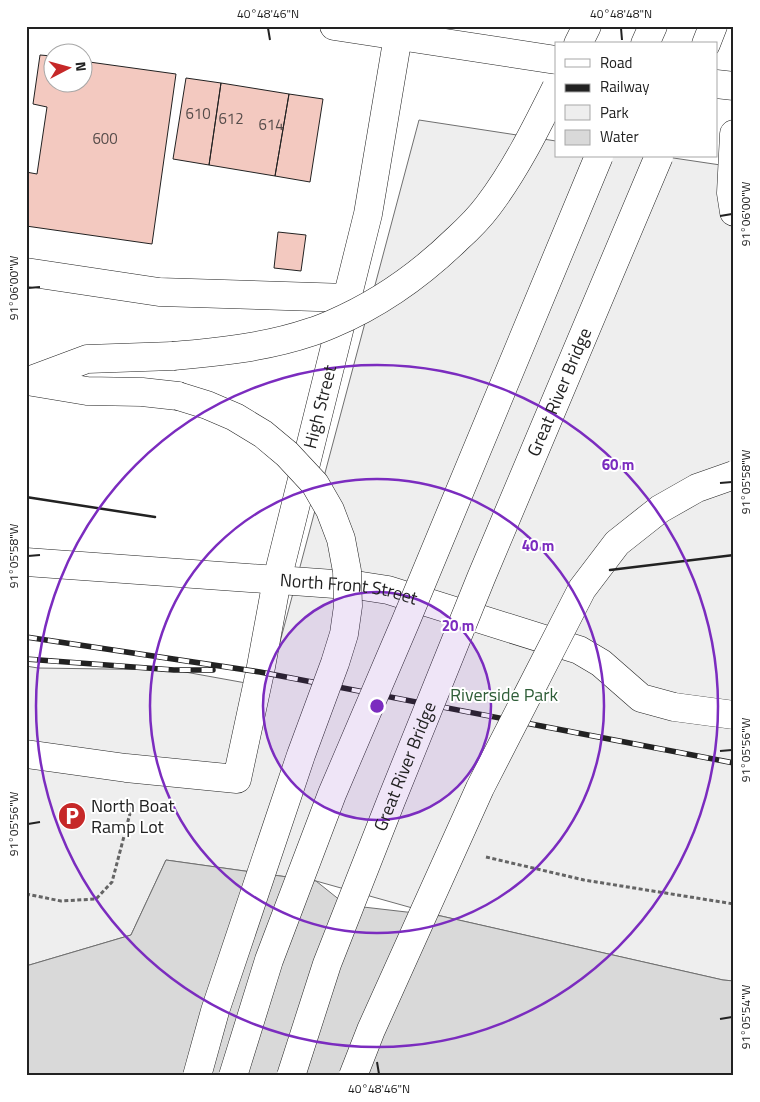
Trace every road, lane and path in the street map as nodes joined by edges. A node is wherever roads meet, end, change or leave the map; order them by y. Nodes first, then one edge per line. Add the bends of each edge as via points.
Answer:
1 (334, 26) edge
2 (587, 26) edge
3 (653, 26) edge
4 (713, 26) edge
5 (398, 36) junction
6 (579, 42) edge
7 (647, 42) edge
8 (707, 42) edge
9 (555, 60) edge
10 (718, 84) edge
11 (734, 86) edge
12 (555, 90) edge
13 (734, 134) edge
14 (598, 158) edge
15 (657, 158) edge
16 (734, 212) edge
17 (26, 272) edge
18 (348, 298) junction
19 (27, 381) edge
20 (734, 475) edge
21 (26, 562) edge
22 (277, 580) junction
23 (734, 716) edge
24 (26, 754) edge
25 (197, 1076) edge
26 (233, 1076) edge
27 (291, 1076) edge
28 (354, 1076) edge

1 - 5 main road
2 - 6 main road
3 - 7 main road
4 - 8 main road
5 - 9 main road
5 - 18 main road, High Street via 368,214
10 - 11 main road
12 - 19 main road, bridge via 520,158 487,207 441,255 352,316 312,332 270,343 173,356 87,359
13 - 16 main road via 731,193
14 - 26 main road, bridge via 332,794 269,960
15 - 27 main road, Great River Bridge, bridge via 390,801 327,964
17 - 18 main road via 159,292
18 - 22 main road, High Street
19 - 25 main road, bridge via 87,391 178,396 235,417 288,454 315,484 341,539 347,571 348,606 344,634 221,992
20 - 28 main road, bridge via 697,488 660,509 617,542 582,588 480,788 371,1030
21 - 22 main road, North Front Street
22 - 23 main road, North Front Street via 388,590 579,650 601,663 642,698 674,707
22 - 24 main road, High Street via 237,778 126,768

